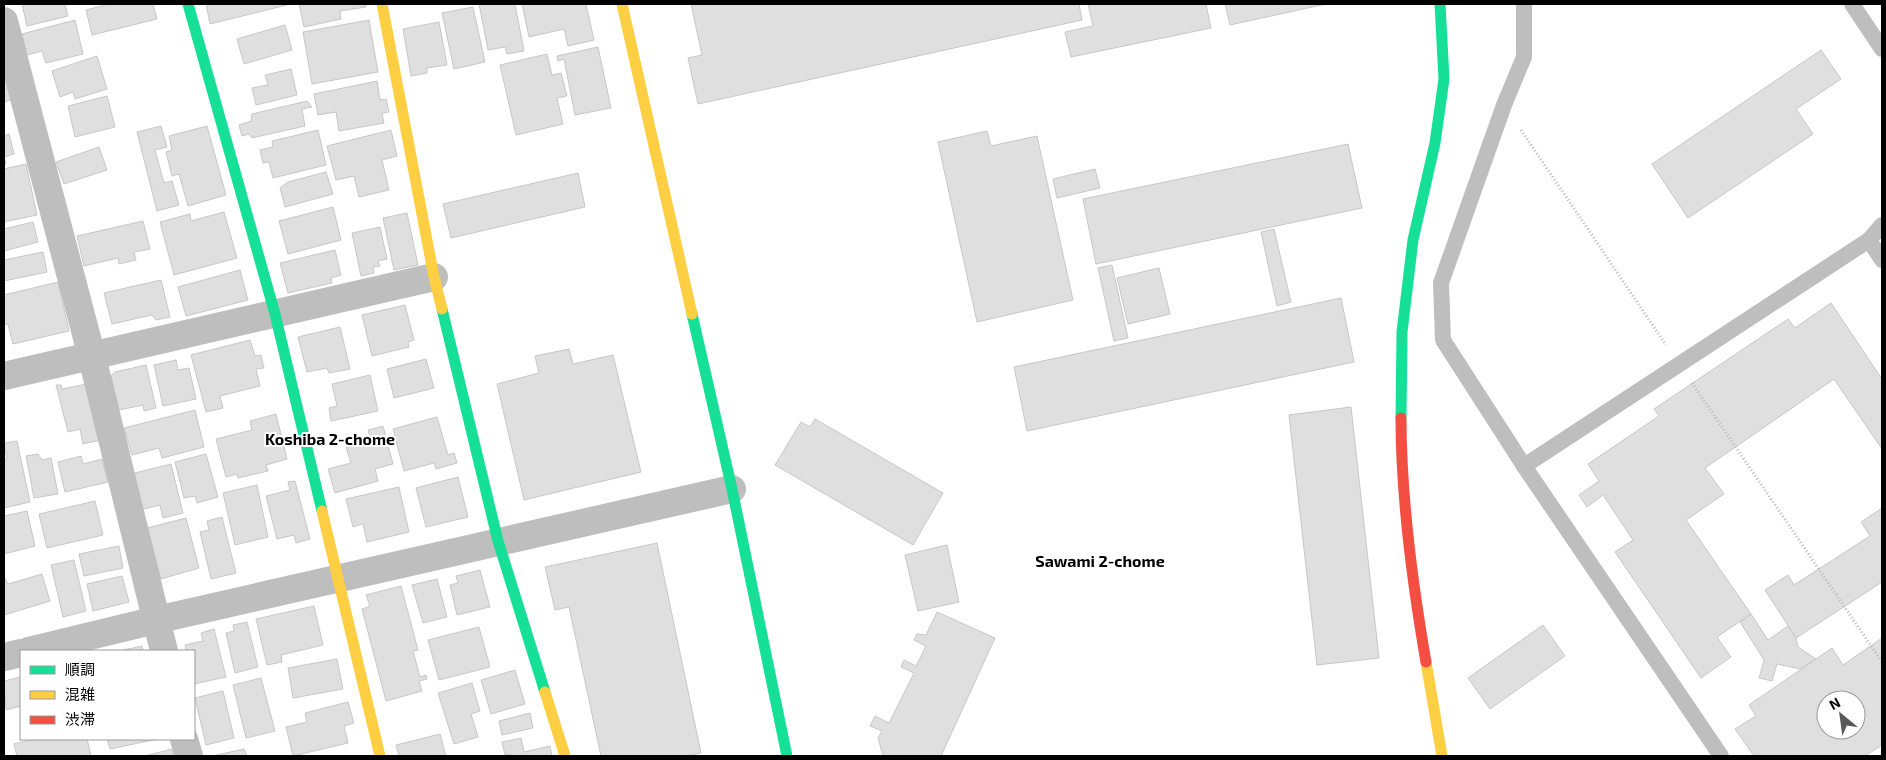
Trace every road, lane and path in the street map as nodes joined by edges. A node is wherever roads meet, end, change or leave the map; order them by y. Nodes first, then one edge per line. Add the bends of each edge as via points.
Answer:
1 (188, 4) edge
2 (382, 4) edge
3 (622, 4) edge
4 (1440, 4) edge
5 (1524, 4) edge
6 (1852, 4) edge
7 (4, 21) edge
8 (1882, 49) edge
9 (1504, 105) junction
10 (1882, 225) edge
11 (1869, 240) junction
12 (1882, 260) edge
13 (434, 277) junction
14 (275, 314) junction
15 (92, 357) junction
16 (1679, 365) junction
17 (4, 376) edge
18 (1524, 466) junction
19 (732, 489) junction
20 (498, 541) junction
21 (338, 578) junction
22 (156, 620) junction
23 (32, 650) edge
24 (164, 650) edge
25 (20, 653) edge
26 (4, 657) edge
27 (1882, 662) edge
28 (184, 740) edge
29 (188, 756) edge
30 (380, 756) edge
31 (565, 756) edge
32 (787, 756) edge
33 (1442, 756) edge
34 (1721, 756) edge

1 - 14 street
2 - 13 street
3 - 19 street
4 - 33 street via 1444,79 1435,143 1413,240 1402,332 1401,459 1414,594
5 - 9 lane via 1524,57
6 - 8 lane
7 - 15 street
9 - 16 path
9 - 18 lane via 1441,283 1443,340
10 - 11 lane
11 - 12 lane
11 - 16 lane
13 - 14 street
13 - 20 street
14 - 15 street
14 - 21 street
15 - 17 street
15 - 22 street
16 - 18 lane
16 - 27 path
18 - 34 lane
19 - 20 street
19 - 32 street
20 - 21 street
20 - 31 street
21 - 22 street
21 - 30 street
22 - 23 street
22 - 24 street
25 - 26 street
28 - 29 street

